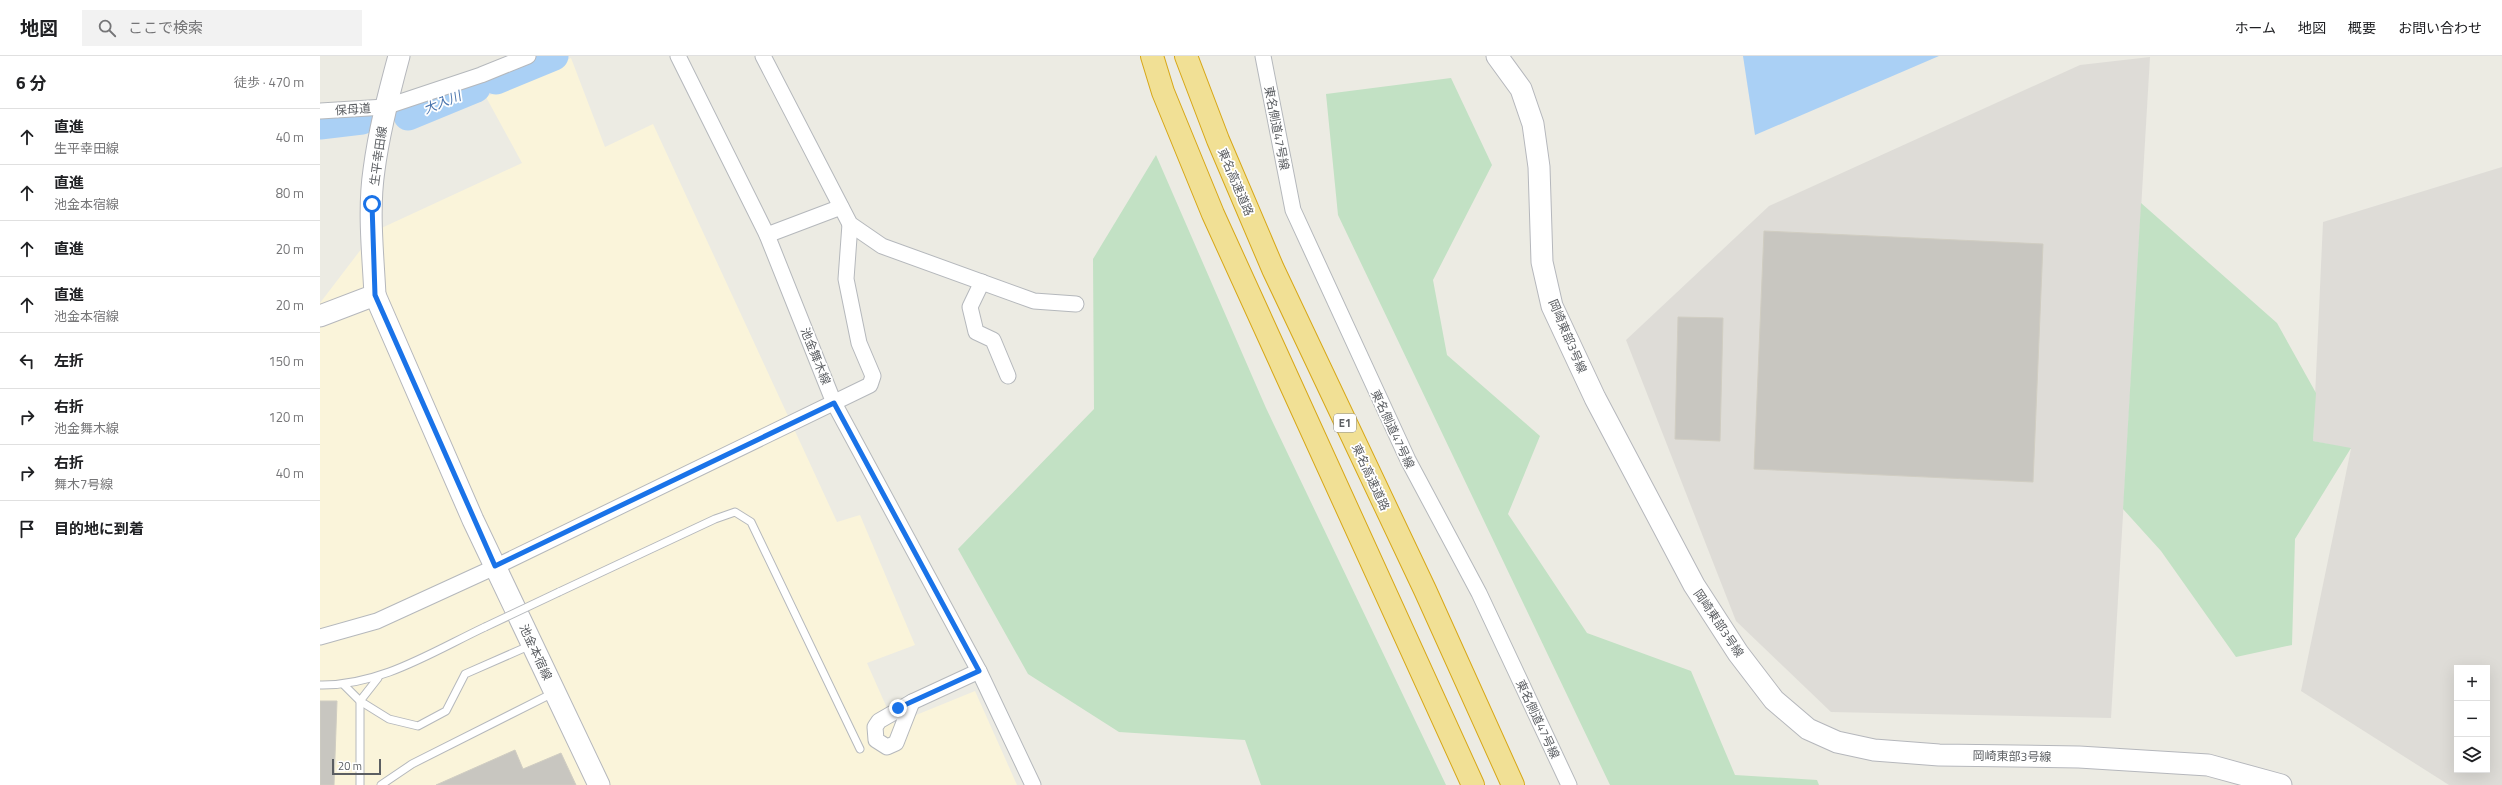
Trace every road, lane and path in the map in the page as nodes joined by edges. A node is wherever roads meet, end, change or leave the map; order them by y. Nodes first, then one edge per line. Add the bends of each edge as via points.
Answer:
1 (399, 56) edge
2 (528, 56) edge
3 (678, 56) edge
4 (762, 56) edge
5 (1152, 56) edge
6 (1186, 56) edge
7 (1263, 56) edge
8 (1498, 56) edge
9 (385, 107) junction
10 (320, 111) edge
11 (841, 207) junction
12 (850, 224) junction
13 (767, 235) junction
14 (982, 282) junction
15 (375, 295) junction
16 (1076, 304) dead end
17 (320, 316) edge
18 (1008, 376) dead end
19 (834, 403) junction
20 (495, 566) junction
21 (320, 637) edge
22 (532, 644) junction
23 (979, 671) junction
24 (378, 678) junction
25 (320, 685) edge
26 (344, 685) junction
27 (555, 692) junction
28 (360, 701) junction
29 (912, 702) dead end
30 (860, 749) dead end
31 (360, 785) edge
32 (381, 785) edge
33 (599, 785) edge
34 (1033, 785) edge
35 (1473, 785) edge
36 (1513, 785) edge
37 (1569, 785) edge
38 (2280, 785) edge

1 - 9 street, 生平幸田線
2 - 9 street, 保母道 via 481,75
3 - 13 street, 池金舞木線
4 - 11 street
5 - 35 highway via 1163,92 1213,214
6 - 36 highway, 東名高速道路 / E1 via 1218,140 1273,269 1425,590
7 - 37 street, 東名側道47号線 via 1293,210 1408,460 1479,593
8 - 38 street, 岡崎東部3号線 via 1521,89 1533,124 1539,167 1542,262 1552,306 1595,398 1694,585 1738,653 1774,700 1808,729 1837,742 1874,750 1939,755 2079,757 2208,765
9 - 10 street, 保母道
9 - 15 street, 生平幸田線 via 374,170 372,204
11 - 12 street
11 - 13 street
12 - 14 street via 882,246
12 - 19 street via 846,279 859,343 873,376 870,384
13 - 19 street, 池金舞木線
14 - 16 street via 1034,302
14 - 18 street via 970,307 976,332 993,340
15 - 17 street
15 - 20 street, 池金本宿線
19 - 20 street
19 - 23 street, 池金舞木線
20 - 21 street via 377,621
20 - 22 street, 池金本宿線
22 - 27 street, 池金本宿線
22 - 28 lane via 465,674 446,710 418,726 389,719
23 - 29 street
23 - 34 street, 池金舞木線
24 - 26 lane
24 - 28 lane
24 - 30 lane, bridge via 715,519 735,512 751,522
25 - 26 lane
26 - 28 lane
27 - 32 lane via 412,764
27 - 33 street, 池金本宿線
28 - 31 lane

